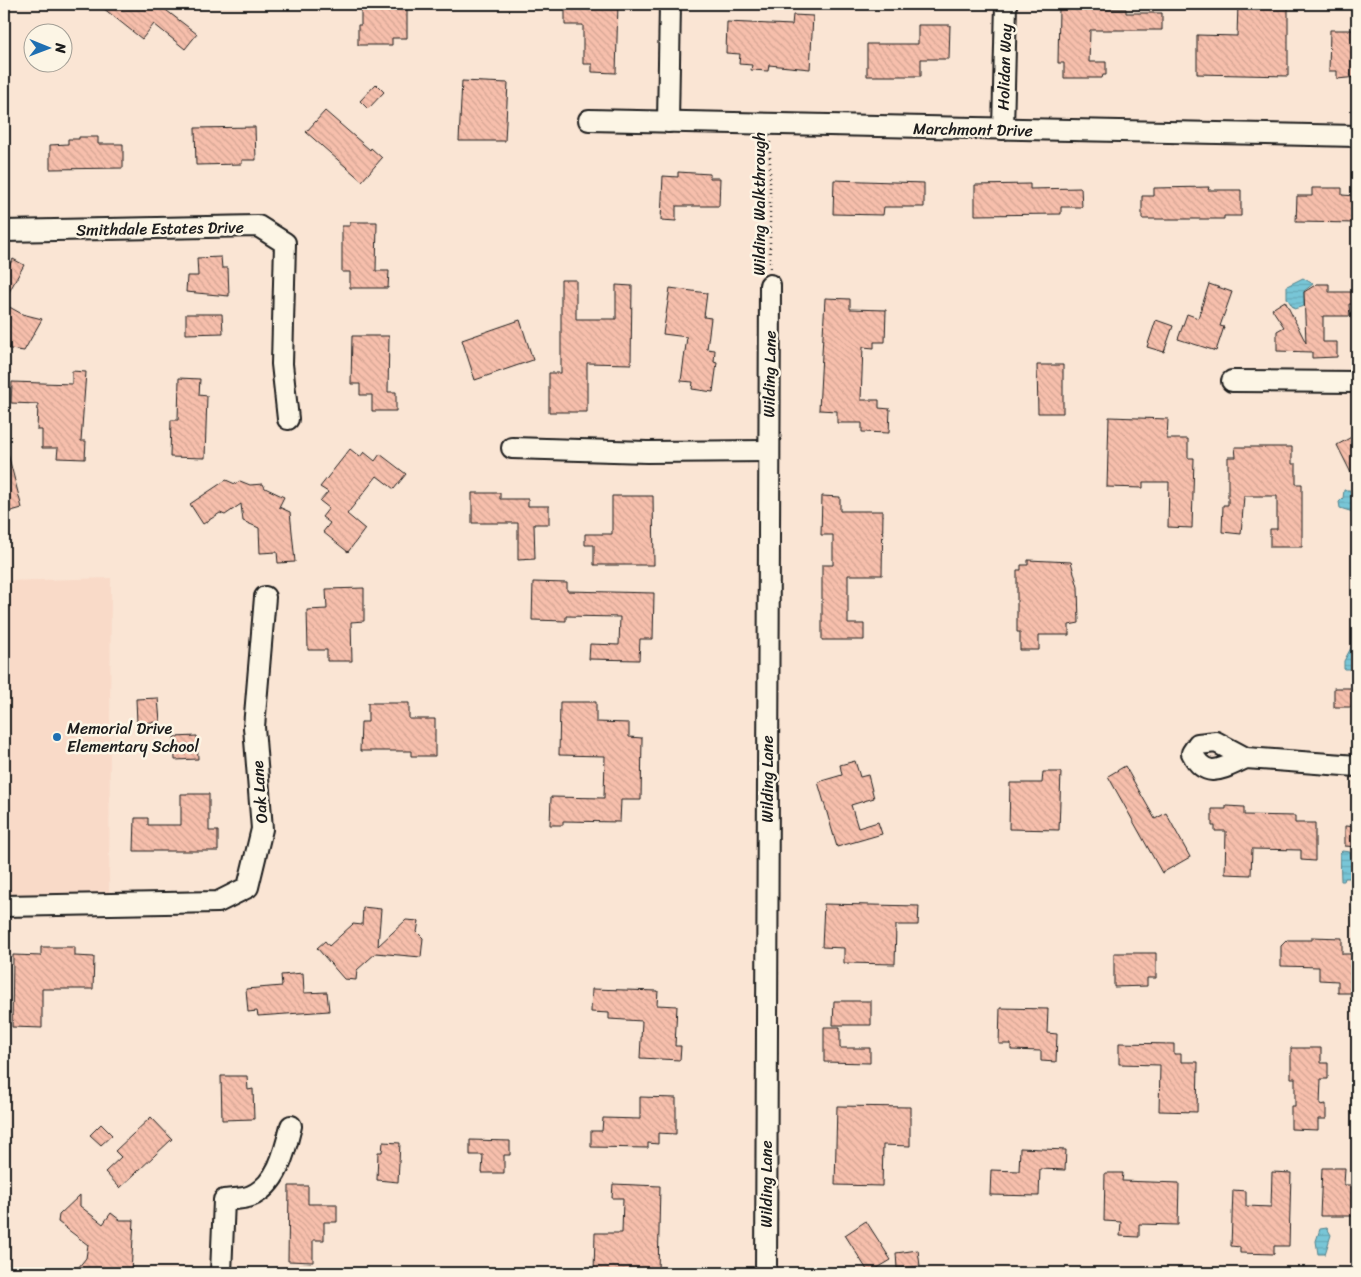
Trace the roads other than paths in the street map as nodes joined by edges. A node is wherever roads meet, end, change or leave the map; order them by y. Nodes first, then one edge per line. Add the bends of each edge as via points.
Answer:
1 (670, 4) edge
2 (1006, 4) edge
3 (589, 120) dead end
4 (668, 122) junction
5 (1002, 129) junction
6 (1357, 136) edge
7 (4, 231) edge
8 (770, 284) road end
9 (1232, 381) dead end
10 (1357, 382) edge
11 (288, 419) dead end
12 (512, 448) dead end
13 (768, 451) junction
14 (265, 597) dead end
15 (1246, 758) dead end
16 (1357, 766) edge
17 (4, 906) edge
18 (291, 1126) dead end
19 (221, 1273) edge
20 (766, 1273) edge

1 - 4 street
2 - 5 street, Holidan Way
3 - 4 street, Marchmont Drive
4 - 5 street, Marchmont Drive
5 - 6 street, Marchmont Drive
7 - 11 street, Smithdale Estates Drive via 258,226 285,243 282,364
8 - 13 street, Wilding Lane
9 - 10 street
12 - 13 street
13 - 20 street, Wilding Lane
14 - 17 street, Oak Lane via 254,727 262,829 248,887 218,902
15 - 16 street
18 - 19 street via 284,1154 270,1181 251,1196 224,1200

